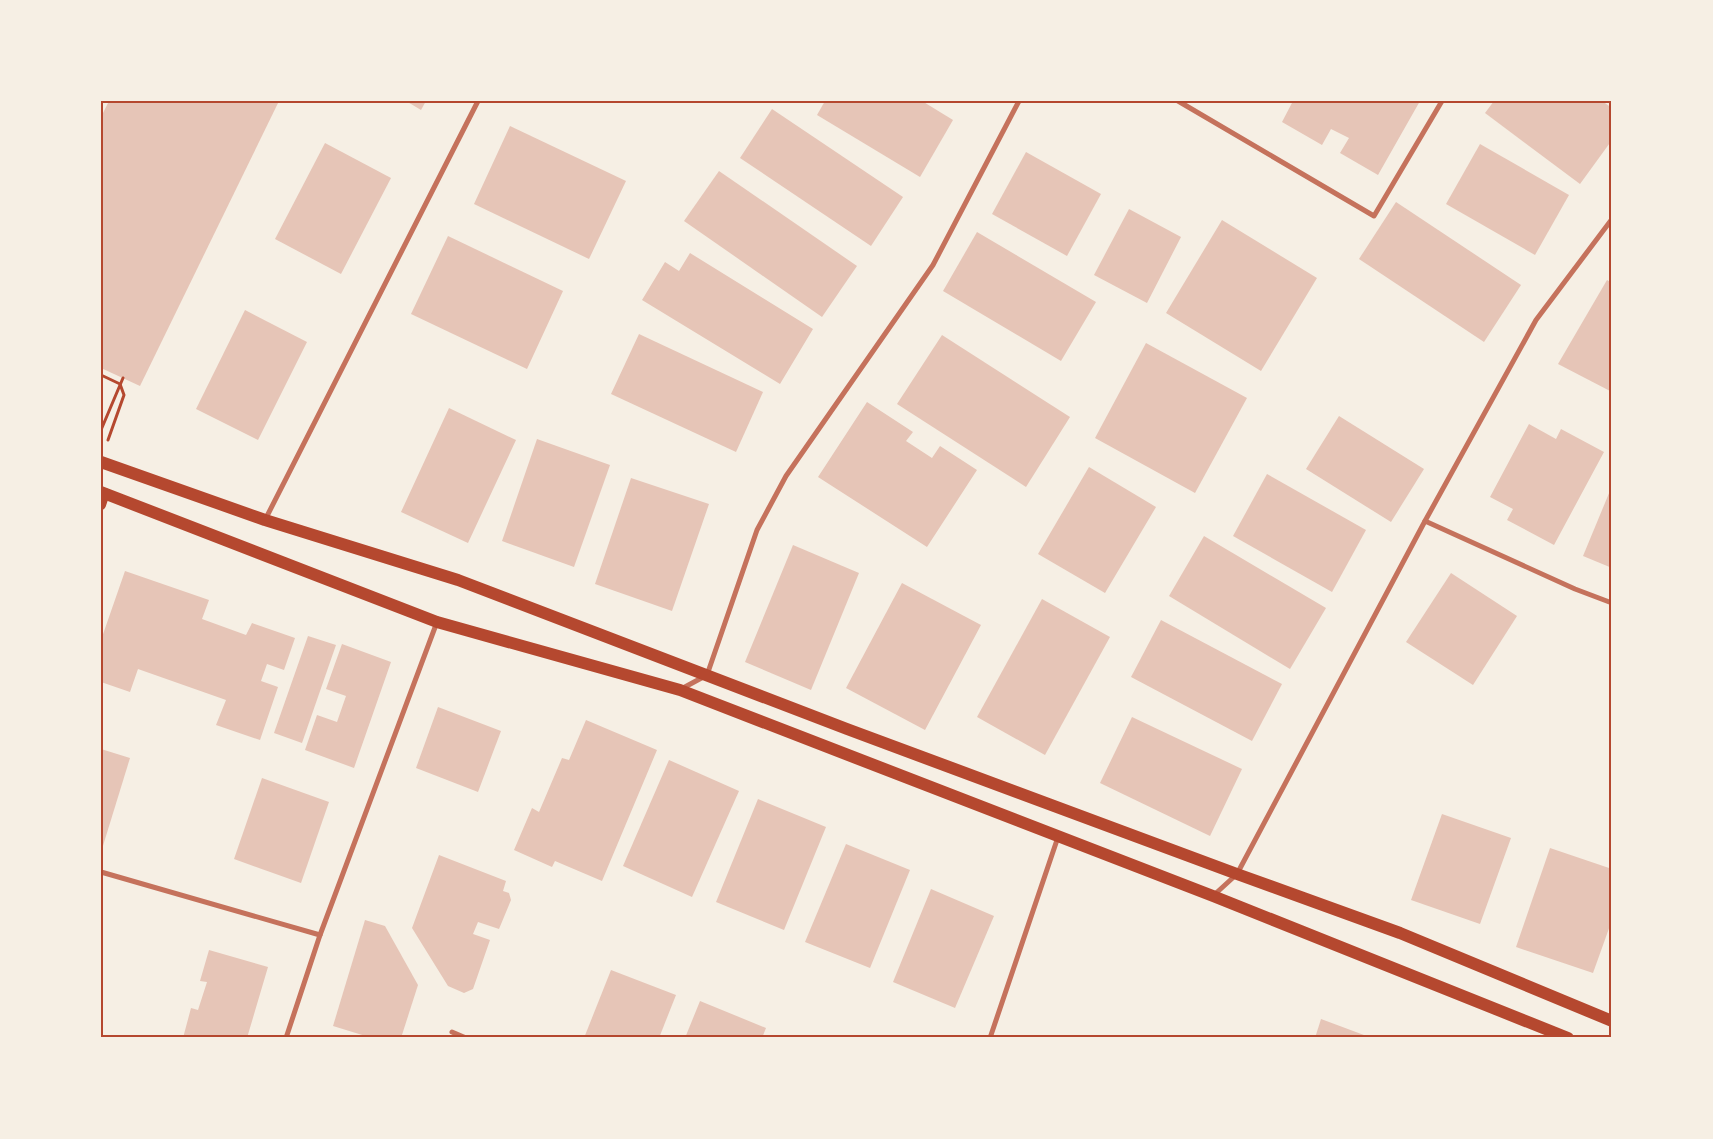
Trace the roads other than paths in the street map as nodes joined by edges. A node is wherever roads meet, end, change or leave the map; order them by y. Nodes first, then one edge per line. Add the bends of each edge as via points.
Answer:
1 (478, 101) edge
2 (1019, 101) edge
3 (1178, 101) edge
4 (1442, 101) edge
5 (1612, 219) edge
6 (101, 462) edge
7 (102, 497) edge
8 (265, 520) junction
9 (1425, 521) junction
10 (1612, 603) edge
11 (437, 622) junction
12 (707, 674) junction
13 (680, 690) junction
14 (1058, 836) junction
15 (101, 872) edge
16 (1236, 874) junction
17 (1213, 896) junction
18 (320, 935) junction
19 (1612, 1021) edge
20 (452, 1032) dead end
21 (286, 1038) edge
22 (466, 1038) edge
23 (990, 1038) edge
24 (1568, 1038) edge

1 - 8 street
2 - 12 street via 933,265 786,476 757,530
3 - 4 street via 1374,216
5 - 9 street via 1536,320
6 - 8 main road
7 - 11 main road
8 - 12 main road via 458,580
9 - 10 street
9 - 16 street
11 - 13 main road
11 - 18 street
12 - 13 street
12 - 16 main road
13 - 14 main road
14 - 17 main road
14 - 23 street
15 - 18 street
16 - 17 street
16 - 19 main road via 1400,933
17 - 24 main road
18 - 21 street
20 - 22 street

